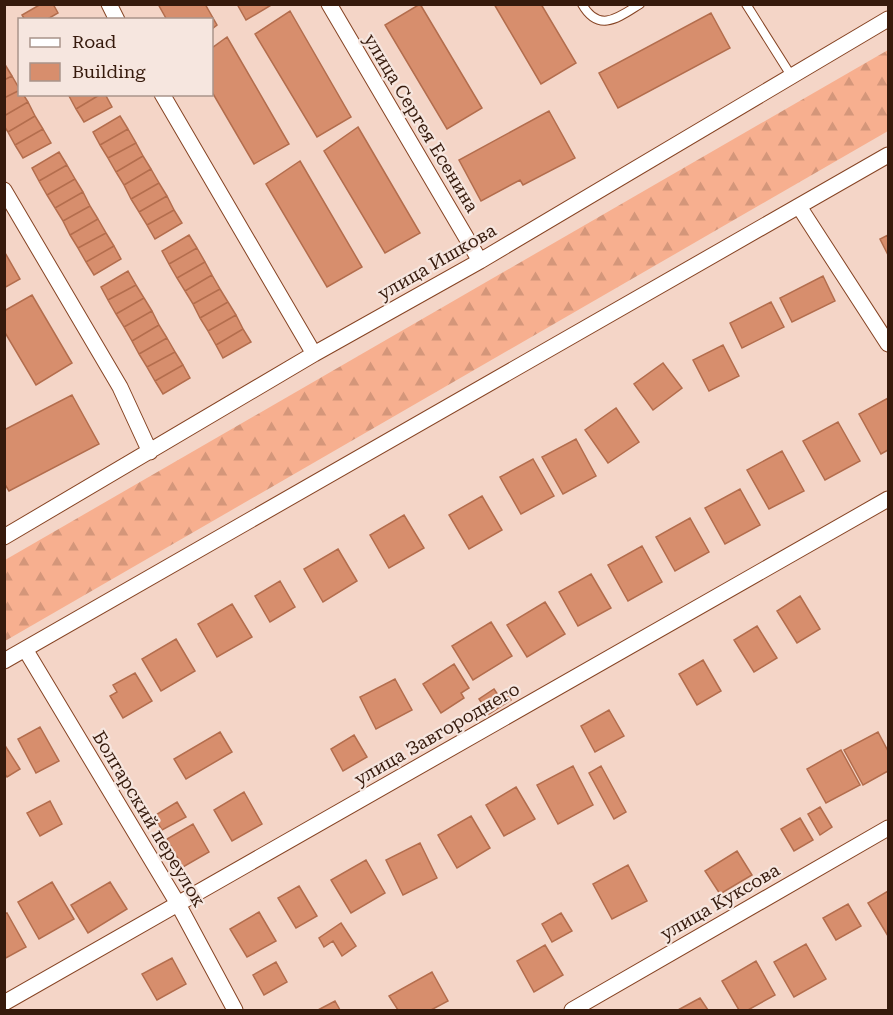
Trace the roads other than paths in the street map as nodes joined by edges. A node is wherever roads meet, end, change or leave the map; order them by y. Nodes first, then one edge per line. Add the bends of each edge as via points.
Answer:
1 (108, 4) edge
2 (329, 4) edge
3 (582, 4) edge
4 (640, 4) edge
5 (746, 4) edge
6 (116, 18) edge
7 (888, 19) edge
8 (792, 77) junction
9 (163, 96) edge
10 (888, 155) edge
11 (4, 190) edge
12 (800, 207) junction
13 (480, 261) junction
14 (888, 344) edge
15 (315, 354) junction
16 (150, 452) junction
17 (888, 500) edge
18 (4, 537) edge
19 (25, 649) junction
20 (4, 661) edge
21 (888, 828) edge
22 (178, 904) junction
23 (4, 1003) edge
24 (235, 1011) edge
25 (572, 1011) edge

1 - 6 street
2 - 13 street, улица Сергея Есенина
3 - 4 lane via 596,20 611,22
5 - 8 lane
7 - 8 street, улица Ишкова
8 - 13 street, улица Ишкова
9 - 15 street
10 - 12 street
11 - 16 street via 120,387
12 - 14 street
12 - 19 street
13 - 15 street, улица Ишкова
15 - 16 street, улица Ишкова
16 - 18 street, улица Ишкова
17 - 22 street, улица Завгороднего
19 - 20 street
19 - 22 street, Болгарский переулок
21 - 25 street, улица Куксова
22 - 23 street, улица Завгороднего
22 - 24 street, Болгарский переулок

